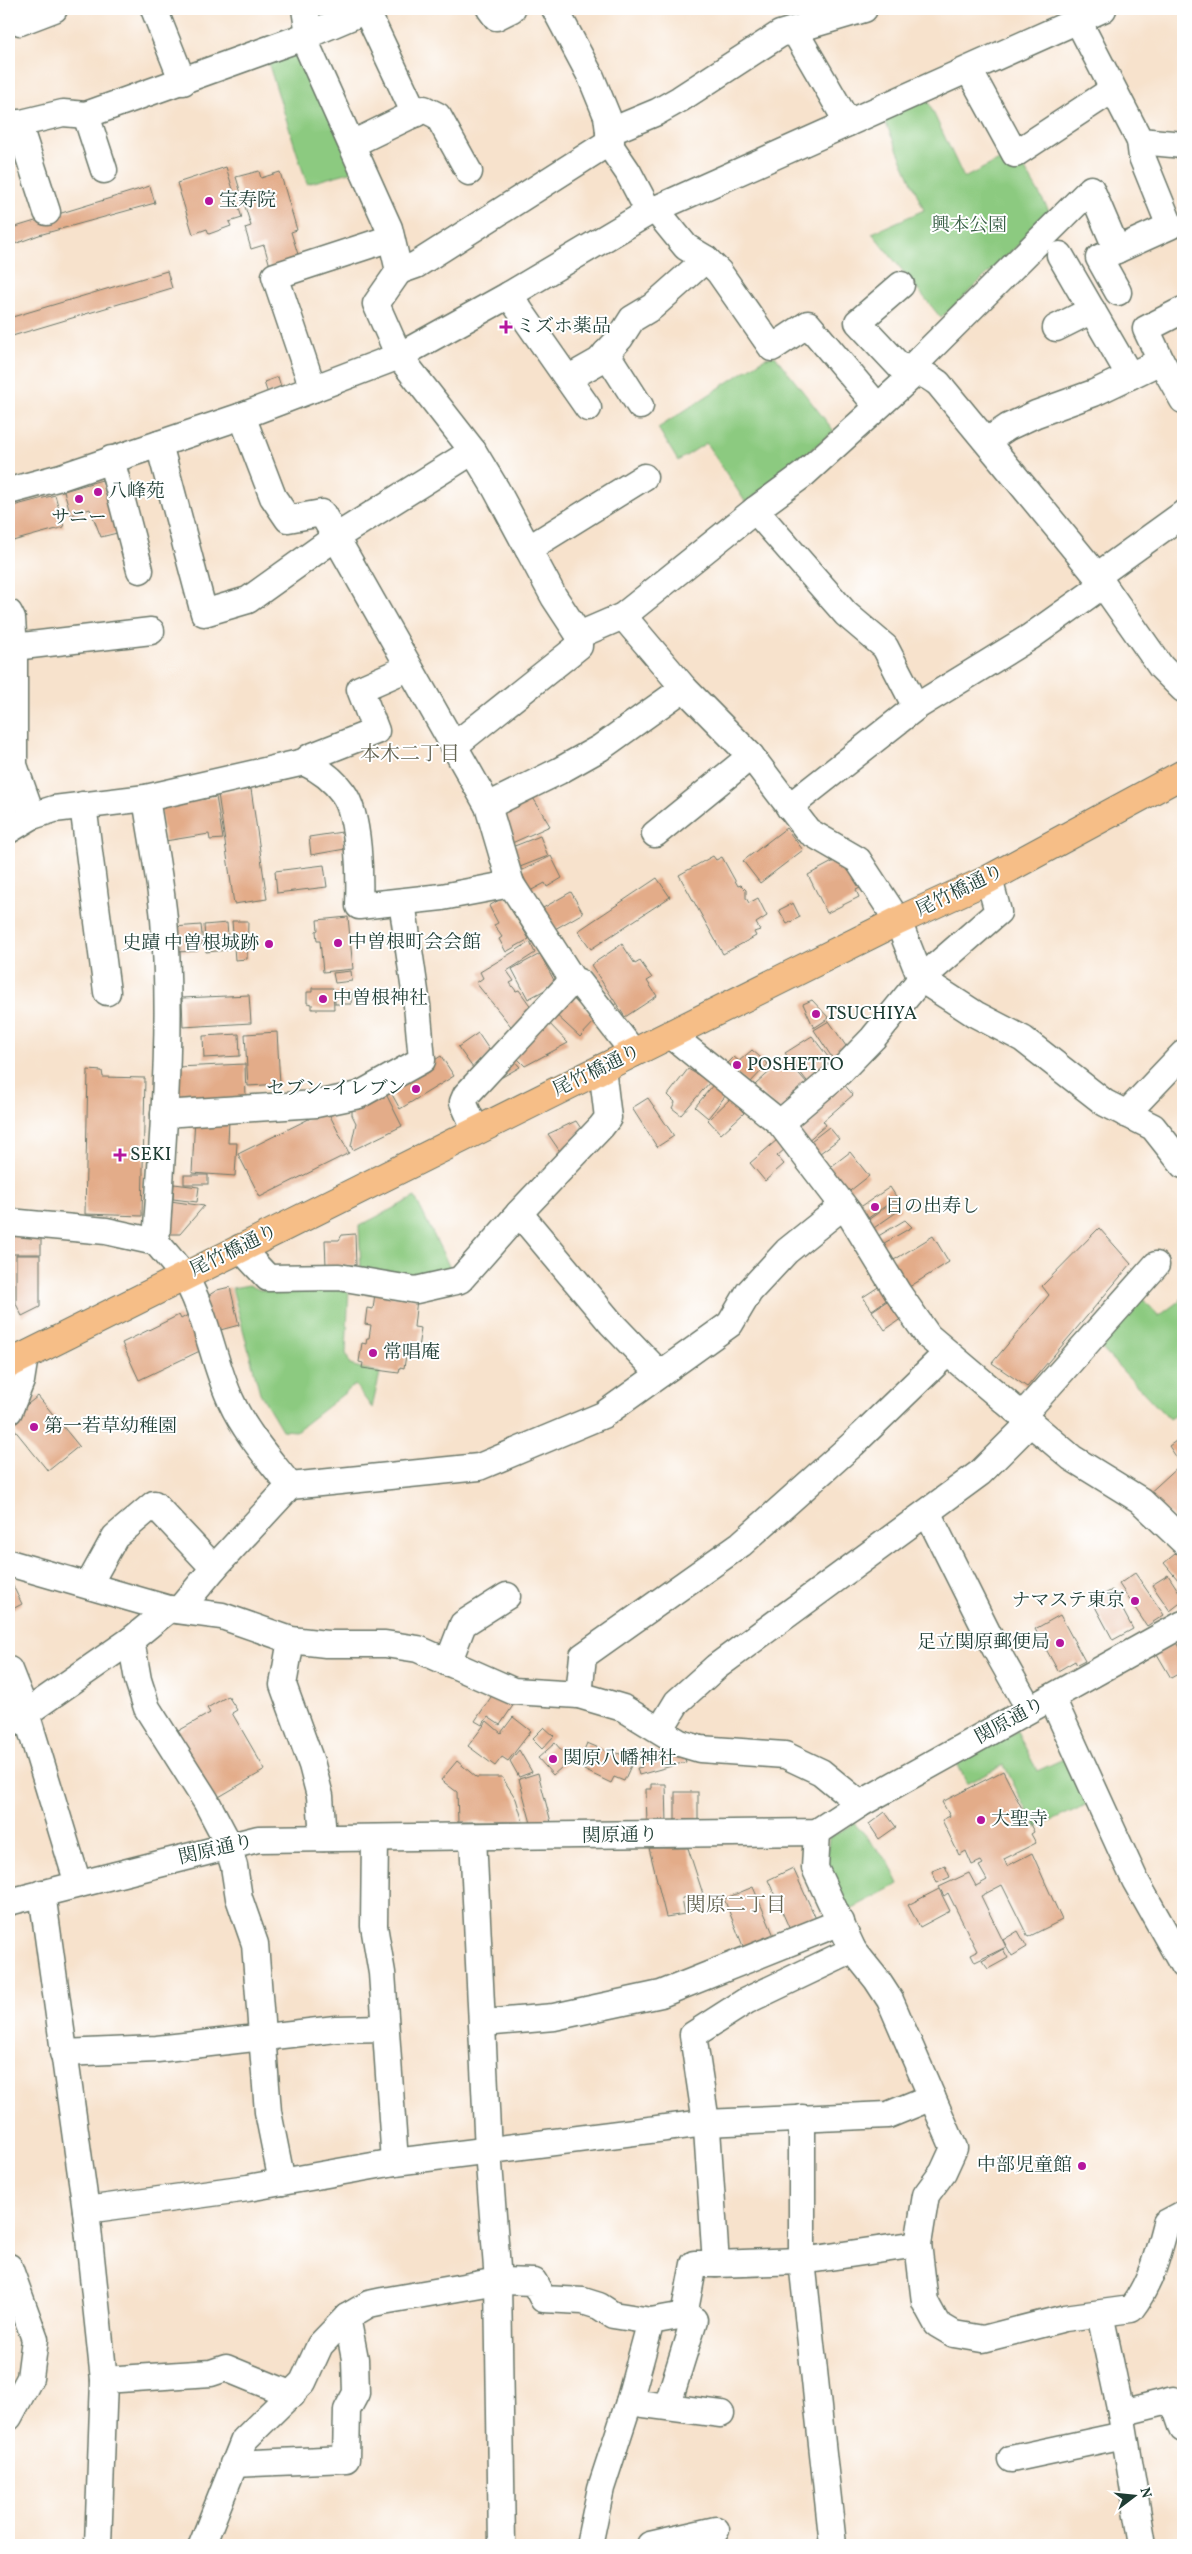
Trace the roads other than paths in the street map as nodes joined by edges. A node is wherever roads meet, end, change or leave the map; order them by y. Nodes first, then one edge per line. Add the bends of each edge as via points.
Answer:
1 (54, 9) edge
2 (154, 9) edge
3 (305, 9) edge
4 (368, 9) edge
5 (490, 9) edge
6 (512, 9) edge
7 (555, 9) edge
8 (864, 9) edge
9 (1103, 9) edge
10 (1074, 15) edge
11 (799, 21) edge
12 (20, 22) dead end
13 (306, 36) junction
14 (969, 70) junction
15 (183, 82) junction
16 (1112, 90) junction
17 (414, 114) junction
18 (86, 116) junction
19 (848, 122) junction
20 (14, 124) edge
21 (610, 136) junction
22 (1140, 141) junction
23 (352, 144) junction
24 (1183, 145) edge
25 (104, 170) dead end
26 (468, 172) dead end
27 (652, 210) junction
28 (47, 212) dead end
29 (391, 238) junction
30 (1117, 250) junction
31 (1060, 255) dead end
32 (706, 259) junction
33 (399, 271) junction
34 (901, 285) dead end
35 (1118, 292) dead end
36 (509, 295) junction
37 (1092, 310) junction
38 (1183, 310) edge
39 (1056, 328) dead end
40 (606, 353) junction
41 (400, 356) junction
42 (1161, 361) junction
43 (913, 375) junction
44 (1130, 376) junction
45 (569, 378) junction
46 (313, 389) junction
47 (1183, 400) edge
48 (640, 406) dead end
49 (877, 406) junction
50 (588, 408) dead end
51 (242, 416) junction
52 (987, 441) junction
53 (159, 444) junction
54 (473, 452) junction
55 (111, 459) junction
56 (644, 477) dead end
57 (9, 491) edge
58 (754, 510) junction
59 (1183, 514) edge
60 (336, 537) junction
61 (528, 549) junction
62 (140, 570) dead end
63 (1100, 580) junction
64 (9, 613) edge
65 (623, 616) junction
66 (150, 631) dead end
67 (579, 635) junction
68 (14, 646) junction
69 (408, 668) junction
70 (684, 688) junction
71 (1183, 689) edge
72 (916, 707) junction
73 (455, 745) junction
74 (751, 756) junction
75 (304, 762) junction
76 (1183, 774) edge
77 (146, 798) junction
78 (82, 804) junction
79 (488, 806) junction
80 (788, 807) junction
81 (32, 816) junction
82 (9, 830) edge
83 (655, 834) dead end
84 (989, 879) junction
85 (511, 884) junction
86 (402, 902) junction
87 (898, 921) junction
88 (921, 979) junction
89 (573, 980) junction
90 (107, 992) dead end
91 (671, 1035) junction
92 (634, 1053) junction
93 (1183, 1054) edge
94 (602, 1068) junction
95 (164, 1114) junction
96 (1126, 1114) junction
97 (780, 1123) junction
98 (476, 1131) junction
99 (1183, 1165) edge
100 (843, 1206) junction
101 (519, 1213) junction
102 (9, 1222) edge
103 (156, 1242) junction
104 (240, 1248) junction
105 (1156, 1265) dead end
106 (184, 1276) junction
107 (947, 1353) junction
108 (17, 1360) edge
109 (660, 1374) junction
110 (9, 1411) edge
111 (1026, 1420) junction
112 (290, 1486) junction
113 (928, 1514) junction
114 (1183, 1542) edge
115 (9, 1563) edge
116 (214, 1568) junction
117 (89, 1584) junction
118 (506, 1596) dead end
119 (174, 1610) junction
120 (1181, 1630) edge
121 (131, 1640) junction
122 (291, 1640) junction
123 (448, 1663) junction
124 (9, 1670) edge
125 (579, 1695) junction
126 (1052, 1698) junction
127 (1026, 1703) dead end
128 (17, 1719) edge
129 (660, 1730) junction
130 (860, 1804) junction
131 (817, 1832) junction
132 (474, 1837) junction
133 (322, 1838) junction
134 (376, 1838) junction
135 (228, 1845) junction
136 (78, 1884) junction
137 (42, 1893) junction
138 (9, 1902) edge
139 (841, 1922) junction
140 (853, 1950) junction
141 (1183, 1965) edge
142 (483, 2023) junction
143 (385, 2028) junction
144 (263, 2036) junction
145 (63, 2053) junction
146 (932, 2097) junction
147 (802, 2118) junction
148 (705, 2123) junction
149 (488, 2151) junction
150 (395, 2162) junction
151 (282, 2182) junction
152 (86, 2210) junction
153 (1183, 2214) edge
154 (918, 2244) junction
155 (802, 2261) junction
156 (716, 2264) junction
157 (9, 2267) edge
158 (498, 2282) junction
159 (1100, 2314) junction
160 (684, 2315) junction
161 (347, 2317) junction
162 (651, 2321) junction
163 (104, 2380) junction
164 (292, 2395) junction
165 (629, 2402) junction
166 (667, 2407) junction
167 (721, 2414) dead end
168 (9, 2417) edge
169 (1122, 2424) junction
170 (1183, 2429) edge
171 (1011, 2459) dead end
172 (233, 2464) junction
173 (716, 2530) dead end
174 (98, 2545) edge
175 (202, 2545) edge
176 (502, 2545) edge
177 (589, 2545) edge
178 (650, 2545) edge
179 (833, 2545) edge
180 (1143, 2545) edge

1 - 12 street
2 - 15 street
3 - 13 street
4 - 13 street
4 - 17 street
5 - 6 street via 496,18
7 - 21 street via 591,76 607,116
8 - 11 street
9 - 10 street
10 - 14 street
10 - 16 street
11 - 19 street
11 - 21 street via 680,99
13 - 15 street
13 - 23 street
14 - 16 street via 1014,154
14 - 19 street
15 - 18 street
16 - 22 street
17 - 23 street
17 - 26 street via 424,110 438,116
18 - 20 street via 63,112
18 - 25 street
19 - 27 street
20 - 28 street
21 - 27 street via 612,147
21 - 33 street via 416,265
22 - 24 street
22 - 30 street via 1142,157 1170,226
23 - 29 street
27 - 32 street via 686,247
27 - 36 street
29 - 33 street
29 - 46 street via 275,276
30 - 35 street via 1099,258
30 - 43 street via 1091,189 912,367
31 - 37 street
32 - 40 street via 632,319
32 - 49 street via 719,272 772,348 808,324
33 - 41 street via 376,304
34 - 43 street via 858,322 904,371
36 - 41 street
36 - 45 street
37 - 39 street
37 - 44 street
38 - 42 street via 1146,329
40 - 45 street via 599,361
40 - 48 street
41 - 46 street
41 - 54 street
42 - 44 street
42 - 47 street
43 - 49 street
43 - 52 street via 925,374 938,383
44 - 52 street via 1036,414
45 - 50 street
46 - 51 street
49 - 58 street via 804,474
51 - 53 street
51 - 60 street via 273,497 288,519 322,513
52 - 63 street
53 - 55 street
53 - 60 street via 204,613 248,600
54 - 60 street
54 - 61 street
55 - 57 street
55 - 62 street
56 - 61 street
58 - 65 street
58 - 72 street via 846,614 885,647
59 - 63 street
60 - 69 street
61 - 67 street
63 - 71 street via 1161,667
63 - 72 street via 1030,637
64 - 68 street
65 - 67 street
65 - 70 street
66 - 68 street
67 - 73 street via 579,646
68 - 81 street via 14,765
69 - 73 street
69 - 75 street via 360,689 376,731
70 - 74 street
70 - 79 street via 600,748
72 - 80 street
73 - 79 street
74 - 80 street
74 - 83 street
75 - 77 street
75 - 86 street via 320,770 344,793 359,856 359,906
76 - 84 main road, 尾竹橋通り
77 - 78 street
77 - 95 street via 164,918
78 - 81 street
78 - 90 street
79 - 85 street
80 - 87 street via 808,831 858,860
81 - 82 street
84 - 87 main road, 尾竹橋通り
84 - 88 street via 998,912
85 - 86 street
85 - 89 street
86 - 95 street via 418,1005 422,1060 359,1095 316,1104
87 - 88 street
87 - 91 main road, 尾竹橋通り
88 - 96 street via 975,1014 1022,1039 1105,1103
88 - 97 street via 840,1072
89 - 92 street via 579,982
89 - 98 street via 466,1096 464,1102
91 - 92 main road, 尾竹橋通り
91 - 97 street
92 - 94 main road, 尾竹橋通り
93 - 96 street
94 - 98 main road, 尾竹橋通り
94 - 101 street via 608,1118
95 - 103 street
96 - 99 street via 1153,1127
97 - 100 street
98 - 104 main road, 尾竹橋通り
100 - 107 street via 908,1308 928,1336
100 - 109 street via 787,1252 749,1292 730,1324
101 - 104 street via 460,1280 416,1290 339,1277 268,1278
101 - 109 street via 611,1322
102 - 103 street via 106,1231
103 - 106 street
104 - 106 main road, 尾竹橋通り
105 - 111 street
106 - 108 main road, 尾竹橋通り
106 - 112 street via 231,1403 248,1432
107 - 111 street
107 - 125 street via 853,1444 741,1544 583,1656
108 - 110 street via 21,1381
109 - 112 street via 603,1415 479,1467
111 - 113 street via 980,1473
111 - 114 street via 1072,1458 1140,1500
112 - 116 street
113 - 127 street
113 - 129 street via 716,1666 678,1702
115 - 117 street
116 - 117 street via 154,1504 115,1537
116 - 119 street
117 - 119 street
118 - 123 street via 463,1624
119 - 121 street
119 - 122 street via 222,1616
120 - 126 street, 関原通り
121 - 128 street
121 - 135 street via 147,1708 206,1801
122 - 123 street via 326,1644 385,1644 418,1649
122 - 133 street via 283,1685 320,1796
123 - 125 street via 513,1691
124 - 128 street
125 - 129 street via 623,1708
126 - 130 street, 関原通り
126 - 141 street via 1135,1880
128 - 136 street
129 - 130 street via 680,1743 700,1749 785,1755 821,1772
130 - 131 street, 関原通り
131 - 132 street, 関原通り
131 - 139 street via 815,1868
132 - 134 street, 関原通り
132 - 142 street
133 - 134 street, 関原通り
133 - 135 street, 関原通り via 258,1839
134 - 143 street via 374,1926 382,1973
135 - 136 street, 関原通り
135 - 144 street via 239,1898 256,1944
136 - 137 street, 関原通り
137 - 138 street, 関原通り
137 - 145 street
139 - 140 street
139 - 142 street via 661,1994 554,2017
140 - 146 street via 890,2000
140 - 148 street via 746,2002 693,2035
142 - 149 street
143 - 144 street
143 - 150 street
144 - 145 street via 157,2049
144 - 151 street via 268,2112
145 - 152 street
146 - 147 street via 888,2115
146 - 154 street via 954,2148 943,2172 926,2195
147 - 148 street
147 - 155 street
148 - 149 street
148 - 156 street
149 - 150 street
149 - 158 street
150 - 151 street
151 - 152 street
152 - 163 street
153 - 159 street via 1166,2223 1155,2265 1143,2293 1131,2309
154 - 155 street
154 - 159 street via 925,2302 937,2324 954,2334 983,2339 1065,2318
155 - 156 street
155 - 179 street
156 - 160 street via 694,2264
157 - 168 street via 35,2339 30,2378
158 - 161 street via 376,2302
158 - 162 street via 534,2282 543,2299 583,2301 613,2315
158 - 176 street
159 - 169 street
160 - 162 street
160 - 166 street via 694,2320
161 - 164 street via 320,2345 303,2382
161 - 172 street via 355,2358 356,2393 347,2410 346,2459
162 - 165 street
163 - 164 street via 211,2372 226,2368
163 - 174 street
164 - 172 street via 244,2440
165 - 166 street
165 - 177 street via 601,2488
166 - 167 street
169 - 170 street via 1173,2400
169 - 171 street
169 - 180 street
172 - 175 street
173 - 178 street

